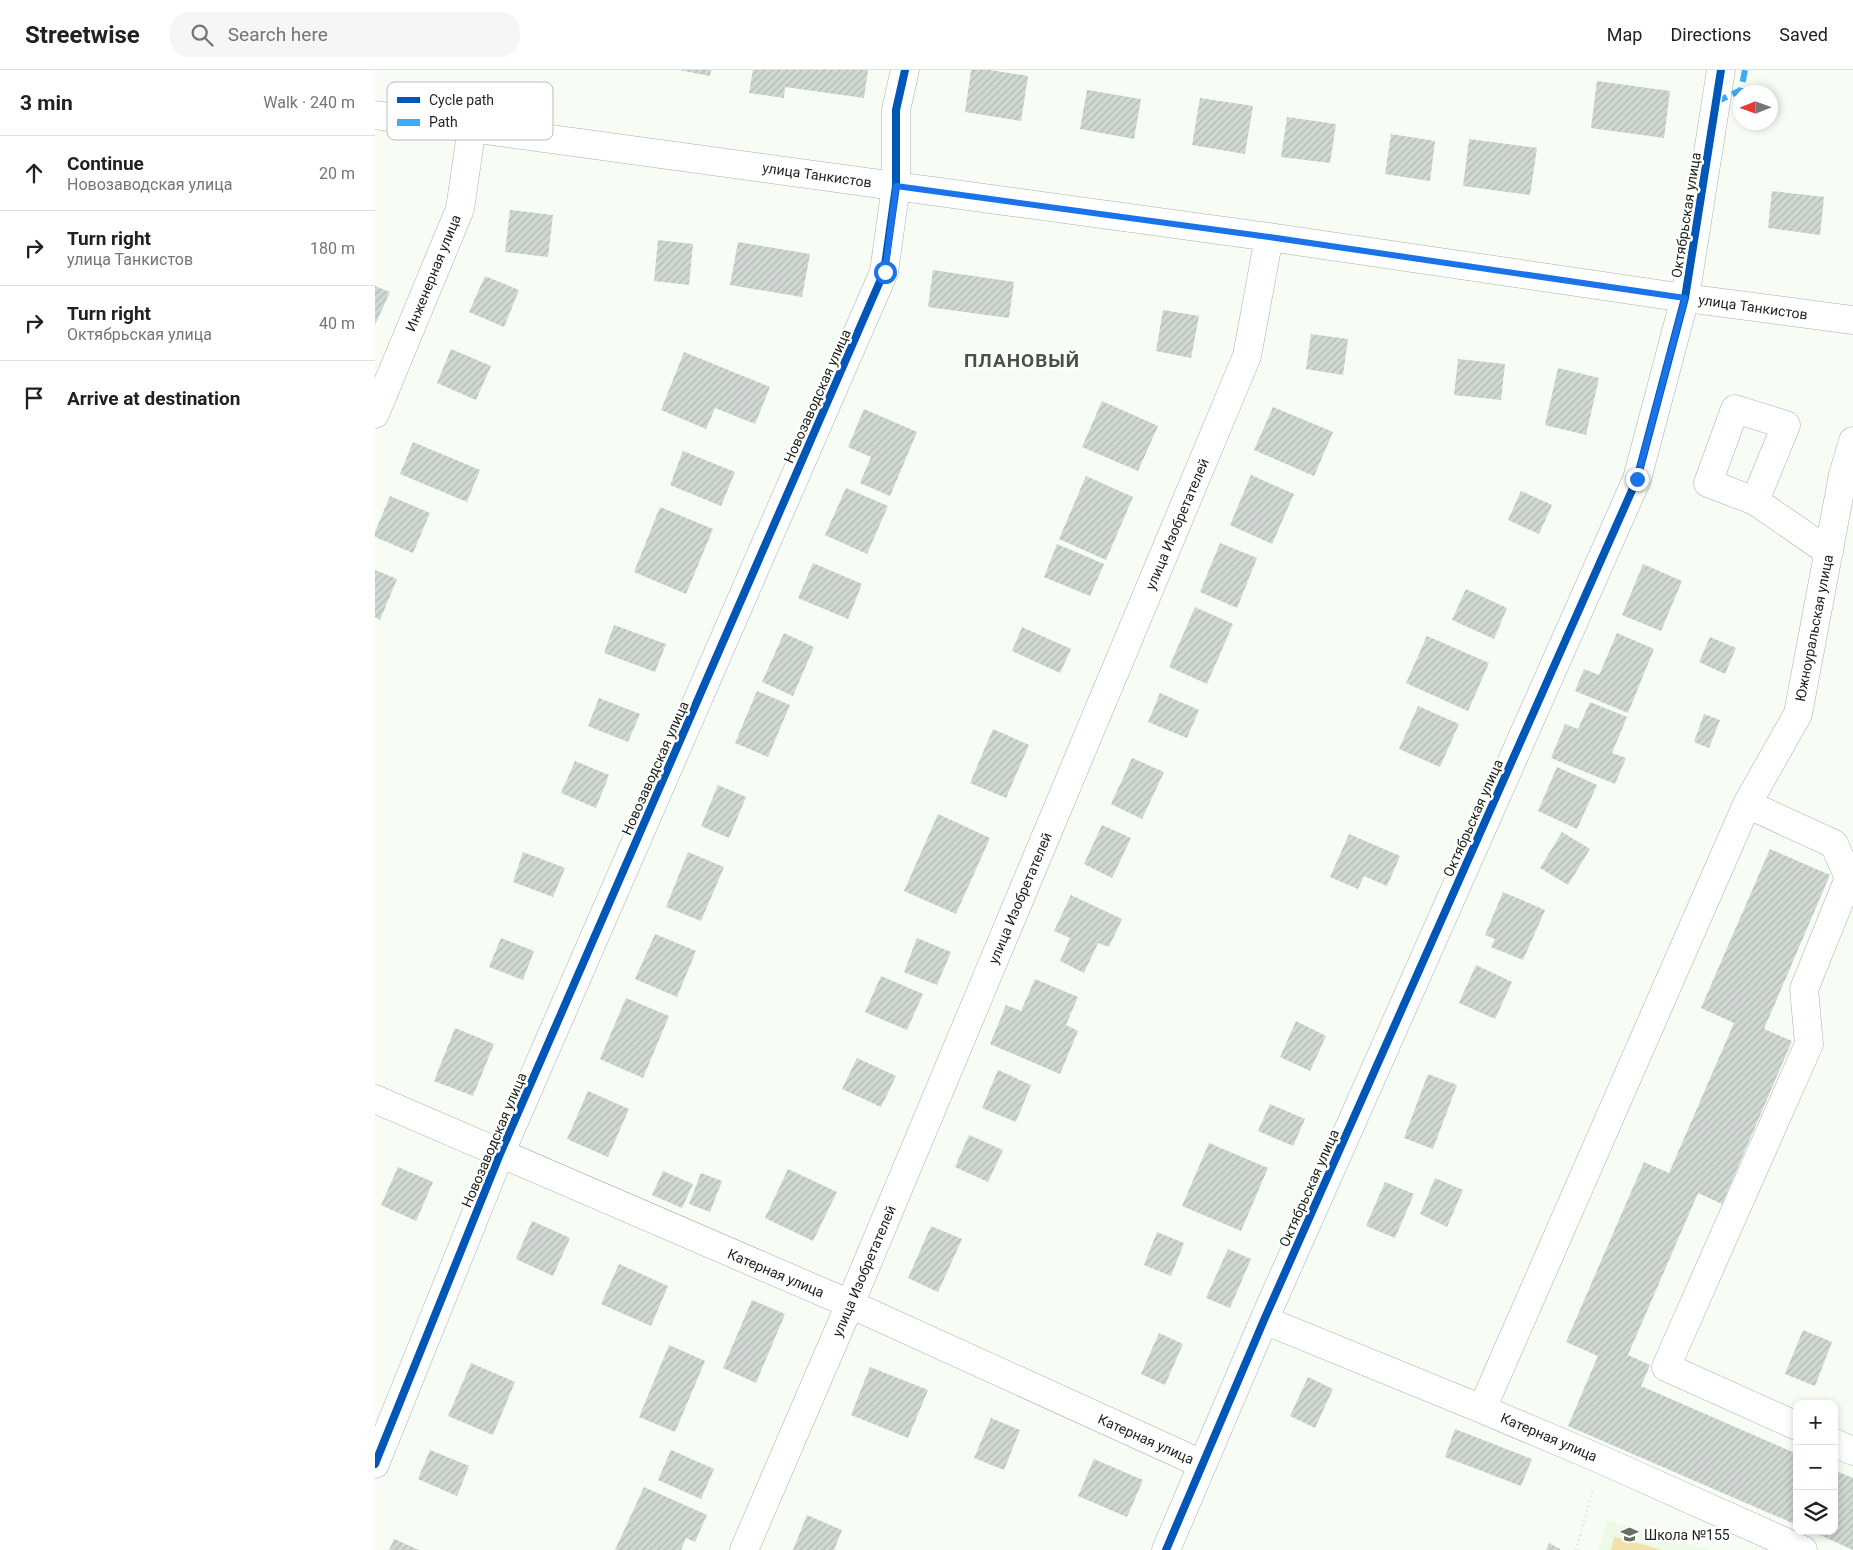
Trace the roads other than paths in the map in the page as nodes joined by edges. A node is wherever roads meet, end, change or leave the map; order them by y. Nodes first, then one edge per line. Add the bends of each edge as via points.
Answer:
1 (905, 70) edge
2 (1721, 70) edge
3 (553, 139) edge
4 (470, 140) edge
5 (896, 186) junction
6 (1269, 237) junction
7 (1685, 298) junction
8 (1853, 320) edge
9 (375, 414) edge
10 (1853, 441) edge
11 (1755, 501) dead end
12 (1829, 552) junction
13 (1747, 804) junction
14 (375, 1100) edge
15 (501, 1154) junction
16 (850, 1304) junction
17 (1264, 1320) junction
18 (1482, 1409) junction
19 (1793, 1424) edge
20 (1838, 1445) edge
21 (1853, 1452) edge
22 (375, 1464) edge
23 (1202, 1464) junction
24 (744, 1550) edge
25 (1166, 1550) edge
26 (1803, 1550) edge

1 - 5 street, Новозаводская улица via 895,110
2 - 7 street, Октябрьская улица
3 - 5 street, улица Танкистов
4 - 9 street, Инженерная улица via 460,209
5 - 6 street, улица Танкистов
5 - 15 street, Новозаводская улица via 885,272
6 - 7 street, улица Танкистов
6 - 16 street, улица Изобретателей via 1247,356
7 - 8 street, улица Танкистов
7 - 17 street, Октябрьская улица via 1637,479
10 - 12 street, Южноуральская улица via 1843,475
11 - 12 street
12 - 13 street, Южноуральская улица via 1798,714
13 - 18 street, Южноуральская улица
13 - 19 street via 1834,844 1849,878 1804,988 1809,1044 1666,1367
14 - 15 street, Катерная улица
15 - 16 street, Катерная улица
15 - 22 street, Новозаводская улица
16 - 23 street, Катерная улица
16 - 24 street, улица Изобретателей
17 - 18 street, Катерная улица
17 - 23 street, Октябрьская улица
18 - 26 street, Катерная улица
20 - 21 street
23 - 25 street, Октябрьская улица

